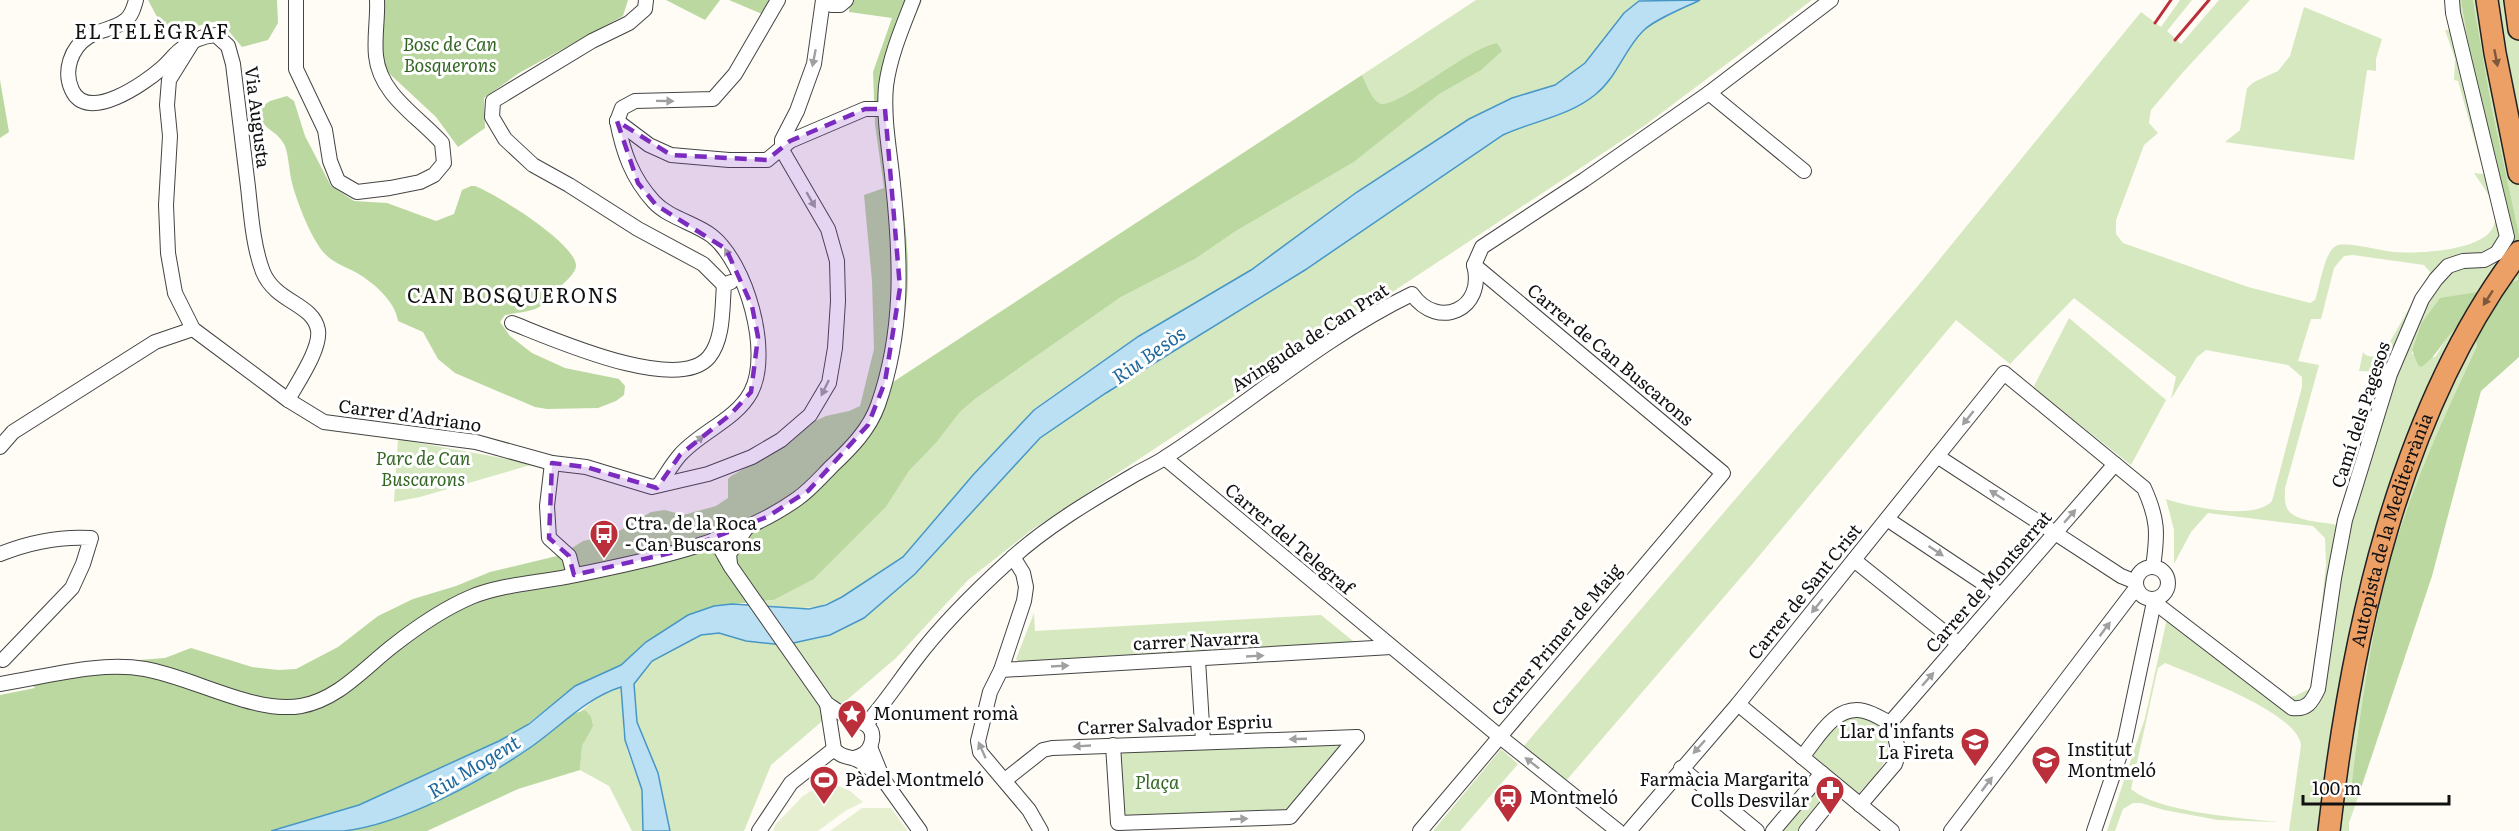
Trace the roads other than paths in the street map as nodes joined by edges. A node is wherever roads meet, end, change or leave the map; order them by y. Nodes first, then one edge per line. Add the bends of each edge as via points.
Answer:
1 (136, 0) edge
2 (296, 0) edge
3 (377, 0) edge
4 (646, 0) edge
5 (778, 0) edge
6 (824, 0) edge
7 (846, 0) edge
8 (913, 0) edge
9 (1831, 0) edge
10 (2452, 0) edge
11 (2487, 0) edge
12 (2515, 0) edge
13 (2519, 29) edge
14 (192, 43) junction
15 (1709, 93) junction
16 (885, 109) junction
17 (617, 121) junction
18 (782, 150) junction
19 (1804, 171) dead end
20 (2519, 172) edge
21 (2519, 252) edge
22 (1474, 265) junction
23 (741, 277) junction
24 (724, 285) junction
25 (512, 323) dead end
26 (193, 329) junction
27 (288, 400) junction
28 (0, 447) edge
29 (1937, 456) junction
30 (1165, 458) junction
31 (552, 464) junction
32 (2115, 464) junction
33 (1723, 473) joint
34 (659, 485) junction
35 (1887, 519) junction
36 (748, 526) junction
37 (2055, 533) junction
38 (715, 539) junction
39 (680, 551) junction
40 (0, 554) edge
41 (1013, 557) junction
42 (1854, 560) junction
43 (2154, 567) junction
44 (732, 568) junction
45 (574, 575) junction
46 (2136, 585) junction
47 (2001, 595) junction
48 (2153, 601) junction
49 (1959, 644) junction
50 (1391, 647) junction
51 (2, 658) edge
52 (1198, 660) junction
53 (1001, 670) junction
54 (2352, 670) junction
55 (2, 684) edge
56 (827, 704) junction
57 (1738, 704) junction
58 (852, 718) junction
59 (1890, 723) junction
60 (866, 724) junction
61 (1498, 736) junction
62 (1203, 741) junction
63 (833, 742) junction
64 (1113, 745) junction
65 (870, 747) junction
66 (1802, 757) junction
67 (854, 758) junction
68 (1681, 768) junction
69 (1822, 773) junction
70 (883, 779) junction
71 (1005, 780) junction
72 (1840, 789) junction
73 (1860, 805) junction
74 (1206, 826) edge
75 (759, 831) edge
76 (921, 831) edge
77 (1041, 831) edge
78 (1420, 831) edge
79 (1618, 831) edge
80 (1629, 831) edge
81 (1756, 831) edge
82 (1773, 831) edge
83 (1806, 831) edge
84 (1892, 831) edge
85 (1952, 831) edge
86 (2094, 831) edge
87 (2330, 831) edge
88 (2337, 831) edge

1 - 14 street, Via Augusta via 127,19 87,37 75,49 68,77 72,91 83,102 99,104 116,97
2 - 3 street via 296,69 325,130 338,181 357,192 420,182 434,175 444,163 442,143 390,92 382,77 376,52
4 - 24 street via 645,9 629,23 493,100 492,117 505,139 533,165 703,264
17 -> 5 street via 622,108 635,101 712,99 735,74
6 - 7 street via 840,5
6 -> 18 street via 814,64 782,140
8 - 16 street via 894,47
9 - 15 street
10 - 48 street, Camí dels Pagesos via 2507,237 2497,253 2484,260 2448,266 2436,279 2422,299 2390,374 2345,520 2313,700 2306,707 2292,708
11 -> 20 highway
12 - 13 highway
14 - 26 street, Carrer d'Adriano via 169,81 166,205 175,293
14 - 27 street, Via Augusta via 206,35 216,35 228,46 253,228 263,272 273,289 300,306 317,327 313,352
15 - 19 street
15 - 22 street via 1482,247
16 - 18 street via 865,109 790,141
16 - 36 street via 901,271 897,322 879,401 861,436 808,491
17 - 18 street via 649,145 671,155 767,160
23 -> 17 street via 726,249 711,235 656,205 638,183 626,160
18 -> 34 street via 828,229 837,261 836,337 829,383 810,415 752,458 708,474
21 -> 54 highway, Autopista de la Mediterrània via 2460,345 2421,434 2375,573
22 - 30 street, Avinguda de Can Prat via 1476,288 1457,310 1437,313 1412,294 1398,300 1334,339
22 - 33 street, Carrer de Can Buscarons
23 - 24 street
34 -> 23 street via 680,455 731,414 751,392 758,337
24 - 25 street via 718,340 709,358 690,367 648,369 602,357
26 - 27 street, Carrer d'Adriano
26 - 28 street via 155,342 13,432
27 - 31 street, Carrer d'Adriano via 324,422 476,442
32 -> 29 street, Carrer de Sant Crist via 2004,373
29 - 35 street, Carrer de Sant Crist
37 -> 29 street
30 - 41 street, Avinguda de Can Prat via 1056,525
30 - 50 street, Carrer del Telegraf
31 - 34 street, Carrer d'Adriano via 586,467 652,487
31 - 45 street via 547,506 549,538 569,556
37 -> 32 street, Carrer de Montserrat
32 - 43 street via 2144,488 2153,507 2158,534
33 - 61 street, Carrer Primer de Maig
35 - 42 street, Carrer de Sant Crist
35 -> 47 street
36 - 38 street
36 - 44 street via 729,554
37 - 46 street
37 - 47 street, Carrer de Montserrat
38 - 39 street
38 - 44 street
39 - 44 street via 715,554
39 - 45 street
40 - 51 street via 23,545 67,537 91,538 72,588
41 - 53 street via 1026,587
41 - 60 street, Avinguda de Can Prat via 916,658
42 - 49 street
42 -> 57 street, Carrer de Sant Crist
43 - 46 street via 2140,572
43 - 48 street via 2165,574 2168,585 2163,595
44 - 56 street
45 - 55 street via 486,591 470,598 416,628 339,690 303,705 266,704 128,668 102,668
46 - 48 street via 2143,597
85 -> 46 street
47 - 49 street, Carrer de Montserrat
48 - 86 street via 2125,740
59 -> 49 street, Carrer de Montserrat
52 -> 50 street, carrer Navarra
50 - 61 street, Carrer del Telegraf
51 - 55 street
53 -> 52 street, carrer Navarra
52 - 62 street
71 -> 53 street via 980,752 978,741 990,693
54 - 87 highway, Autopista de la Mediterrània
54 - 88 highway
56 - 58 street
56 - 63 street
57 - 66 street
57 -> 68 street, Carrer de Sant Crist
58 - 60 street
58 - 63 street via 838,724
59 - 66 street via 1866,711 1850,710 1833,718
59 - 73 street via 1898,757
60 - 65 street via 872,734
61 - 78 street, Carrer Primer de Maig
79 -> 61 street, Carrer del Telegraf
62 - 64 street, Carrer Salvador Espriu
74 -> 62 street, Carrer Salvador Espriu via 1290,817 1357,737
63 - 67 street via 844,757
63 - 75 street via 790,783
64 -> 71 street, Carrer Salvador Espriu via 1043,750
64 - 74 street via 1118,823
65 - 67 street
65 - 70 street
66 - 69 street
67 - 70 street
68 - 80 street, Carrer de Sant Crist
68 - 81 street
69 - 72 street
69 - 82 street
70 - 76 street
71 - 77 street
72 - 73 street
72 - 83 street
73 - 84 street

